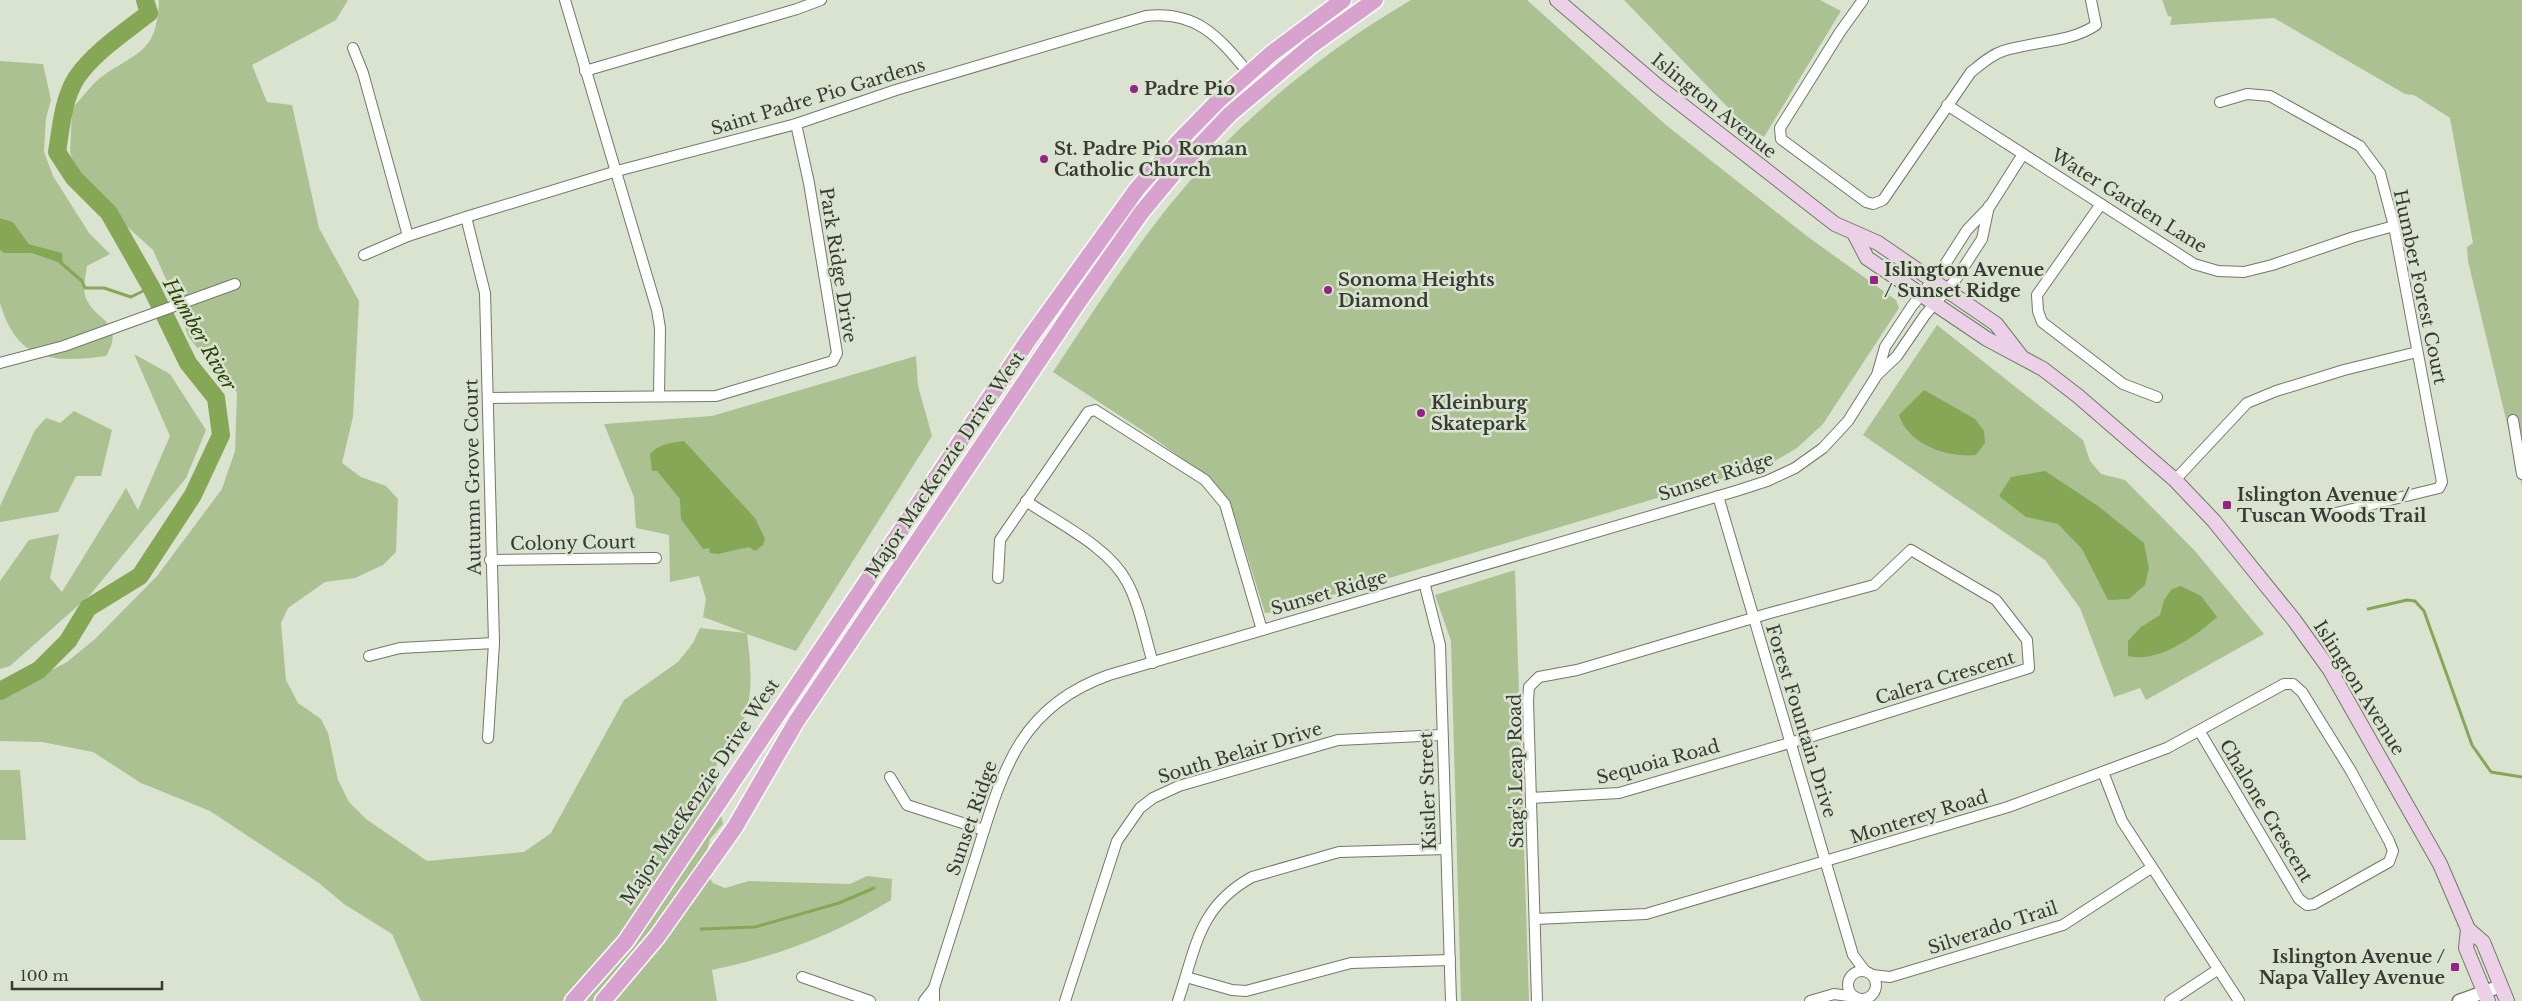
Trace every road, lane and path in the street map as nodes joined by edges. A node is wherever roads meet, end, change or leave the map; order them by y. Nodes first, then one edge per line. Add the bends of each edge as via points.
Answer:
1 (565, 0) edge
2 (820, 0) edge
3 (1343, 0) edge
4 (1375, 0) edge
5 (1557, 0) edge
6 (1863, 0) edge
7 (2091, 0) edge
8 (353, 48) dead end
9 (586, 71) junction
10 (1249, 73) junction
11 (1261, 87) junction
12 (2220, 102) dead end
13 (1947, 105) junction
14 (796, 124) junction
15 (2023, 154) junction
16 (617, 171) junction
17 (2102, 204) junction
18 (1990, 206) junction
19 (466, 217) junction
20 (2394, 226) junction
21 (1854, 233) junction
22 (408, 236) junction
23 (364, 255) dead end
24 (1933, 280) junction
25 (235, 284) dead end
26 (1946, 290) junction
27 (1921, 294) junction
28 (1935, 304) junction
29 (2417, 352) junction
30 (2022, 358) junction
31 (0, 363) edge
32 (1877, 375) junction
33 (659, 396) junction
34 (2157, 397) dead end
35 (488, 398) junction
36 (2513, 420) dead end
37 (2522, 474) edge
38 (2176, 480) junction
39 (1718, 496) junction
40 (1026, 501) junction
41 (2336, 513) dead end
42 (656, 558) dead end
43 (490, 560) junction
44 (998, 578) dead end
45 (1424, 582) junction
46 (1753, 618) junction
47 (1262, 630) junction
48 (494, 643) junction
49 (369, 656) dead end
50 (1153, 663) junction
51 (2292, 684) joint
52 (2200, 732) junction
53 (1442, 735) junction
54 (488, 738) dead end
55 (1790, 742) junction
56 (2103, 772) junction
57 (890, 777) dead end
58 (1531, 798) junction
59 (984, 830) junction
60 (1446, 849) junction
61 (1825, 861) junction
62 (2151, 868) junction
63 (1535, 918) junction
64 (2468, 929) junction
65 (1853, 955) junction
66 (1450, 960) junction
67 (2218, 970) junction
68 (1868, 973) junction
69 (802, 977) dead end
70 (1186, 977) junction
71 (1890, 977) junction
72 (1850, 978) junction
73 (2501, 986) junction
74 (934, 988) junction
75 (1834, 994) junction
76 (1873, 995) edge
77 (2486, 997) edge
78 (1858, 999) edge
79 (572, 1001) edge
80 (603, 1001) edge
81 (870, 1001) edge
82 (924, 1001) edge
83 (934, 1001) edge
84 (1066, 1001) edge
85 (1178, 1001) edge
86 (1451, 1001) edge
87 (1538, 1001) edge
88 (1810, 1001) edge
89 (2170, 1001) edge
90 (2239, 1001) edge
91 (2459, 1001) edge
92 (2507, 1001) edge

1 - 9 street
2 - 9 street
3 - 10 main road, Major MacKenzie Drive West
4 - 11 main road, Major MacKenzie Drive West
5 - 21 main road, Islington Avenue via 1762,170 1835,224
6 - 13 street via 1786,116 1780,128 1781,139 1873,204 1883,200
7 - 13 street via 2096,25 2083,34 2002,51 1971,72
8 - 22 street via 364,73
9 - 16 street
10 - 11 street, Saint Padre Pio Gardens
10 - 14 street, Saint Padre Pio Gardens via 1236,55 1210,31 1180,18 1155,15 896,90
10 - 79 main road, Major MacKenzie Drive West via 1178,141 1111,224 1029,339 626,941
11 - 80 main road, Major MacKenzie Drive West via 1193,152 1116,247 796,722 735,826 656,937
12 - 20 street, Humber Forest Court via 2247,94 2270,96 2360,146 2380,173
13 - 15 street, Water Garden Lane
14 - 16 street, Saint Padre Pio Gardens
14 - 33 street, Park Ridge Drive via 837,353 833,361 716,396
15 - 17 street, Water Garden Lane
15 - 18 street
16 - 19 street, Saint Padre Pio Gardens
16 - 33 street via 660,328
17 - 20 street, Water Garden Lane via 2194,264 2218,271 2244,272 2272,265 2354,236
17 - 34 street via 2037,295 2038,311 2042,322 2123,384
18 - 24 street, Sunset Ridge via 1968,230
18 - 26 street, Sunset Ridge via 1982,239
19 - 22 street, Saint Padre Pio Gardens
19 - 35 street, Autumn Grove Court via 485,293
20 - 29 street, Humber Forest Court
21 - 24 main road, Islington Avenue via 1878,243
21 - 27 main road, Islington Avenue via 1867,258
22 - 23 street, Saint Padre Pio Gardens
24 - 26 main road, Islington Avenue
24 - 27 street, Sunset Ridge
25 - 31 street via 64,346
26 - 28 street, Sunset Ridge
26 - 30 main road, Islington Avenue via 1996,324
27 - 28 main road, Islington Avenue
27 - 32 street, Sunset Ridge via 1885,347
28 - 30 main road, Islington Avenue
28 - 32 street, Sunset Ridge via 1897,356
29 - 38 street via 2344,370 2246,403
29 - 41 street, Humber Forest Court via 2442,482 2439,488
30 - 38 main road, Islington Avenue via 2043,369 2078,396
32 - 39 street, Sunset Ridge via 1848,421 1817,454 1780,475
33 - 35 street, Park Ridge Drive
35 - 43 street, Autumn Grove Court
36 - 37 street
38 - 64 main road, Islington Avenue via 2262,579 2330,670 2440,864
39 - 45 street, Sunset Ridge
39 - 46 street, Forest Fountain Drive
40 - 44 street via 1000,540
40 - 47 street via 1088,412 1096,410 1205,480 1225,504
40 - 50 street via 1102,552 1120,570 1132,590
42 - 43 street, Colony Court
43 - 48 street, Autumn Grove Court
45 - 47 street, Sunset Ridge
45 - 53 street, Kistler Street via 1439,637
46 - 55 street, Forest Fountain Drive
46 - 55 street, Calera Crescent via 1874,585 1911,550 1996,600 2027,640 2029,668
46 - 58 street, Stag's Leap Road via 1533,681 1528,701
47 - 50 street, Sunset Ridge
48 - 49 street via 400,648
48 - 54 street, Autumn Grove Court
50 - 59 street, Sunset Ridge via 1087,684 1037,720 1009,759
51 - 52 street, Monterey Road via 2276,687
51 - 52 street, Chalone Crescent via 2302,692 2351,771 2390,841 2392,851 2390,862 2320,901 2307,905 2299,898
52 - 56 street, Monterey Road
53 - 60 street, Kistler Street
53 - 84 street, South Belair Drive via 1338,740 1179,786 1153,798 1140,808 1117,841
55 - 58 street, Sequoia Road via 1619,793
55 - 61 street, Forest Fountain Drive
56 - 61 street, Monterey Road via 2008,807
56 - 62 street via 2122,821
57 - 59 street via 907,805
58 - 63 street, Stag's Leap Road
59 - 74 street, Sunset Ridge
60 - 66 street, Kistler Street
60 - 70 street via 1339,852 1252,877 1228,893 1211,911
61 - 63 street, Monterey Road via 1646,914
61 - 65 street, Forest Fountain Drive
62 - 67 street
62 - 71 street, Silverado Trail via 2063,925
63 - 87 street, Stag's Leap Road
64 - 73 main road, Islington Avenue via 2483,942
64 - 77 main road, Islington Avenue via 2466,948
65 - 68 street, Forest Fountain Drive
65 - 72 street, Forest Fountain Drive
66 - 70 street via 1351,963 1246,991
66 - 86 street, Kistler Street
67 - 89 street
67 - 90 street
68 - 71 street, Silverado Trail
68 - 72 street via 1858,972
68 - 76 street via 1876,982
69 - 81 street
70 - 85 street
71 - 76 street, Silverado Trail
72 - 75 street
72 - 78 street via 1849,990
73 - 77 street
73 - 92 main road, Islington Avenue
74 - 82 street, Sunset Ridge
74 - 83 street, Sunset Ridge
75 - 78 street
75 - 88 street
76 - 78 street
77 - 91 street

